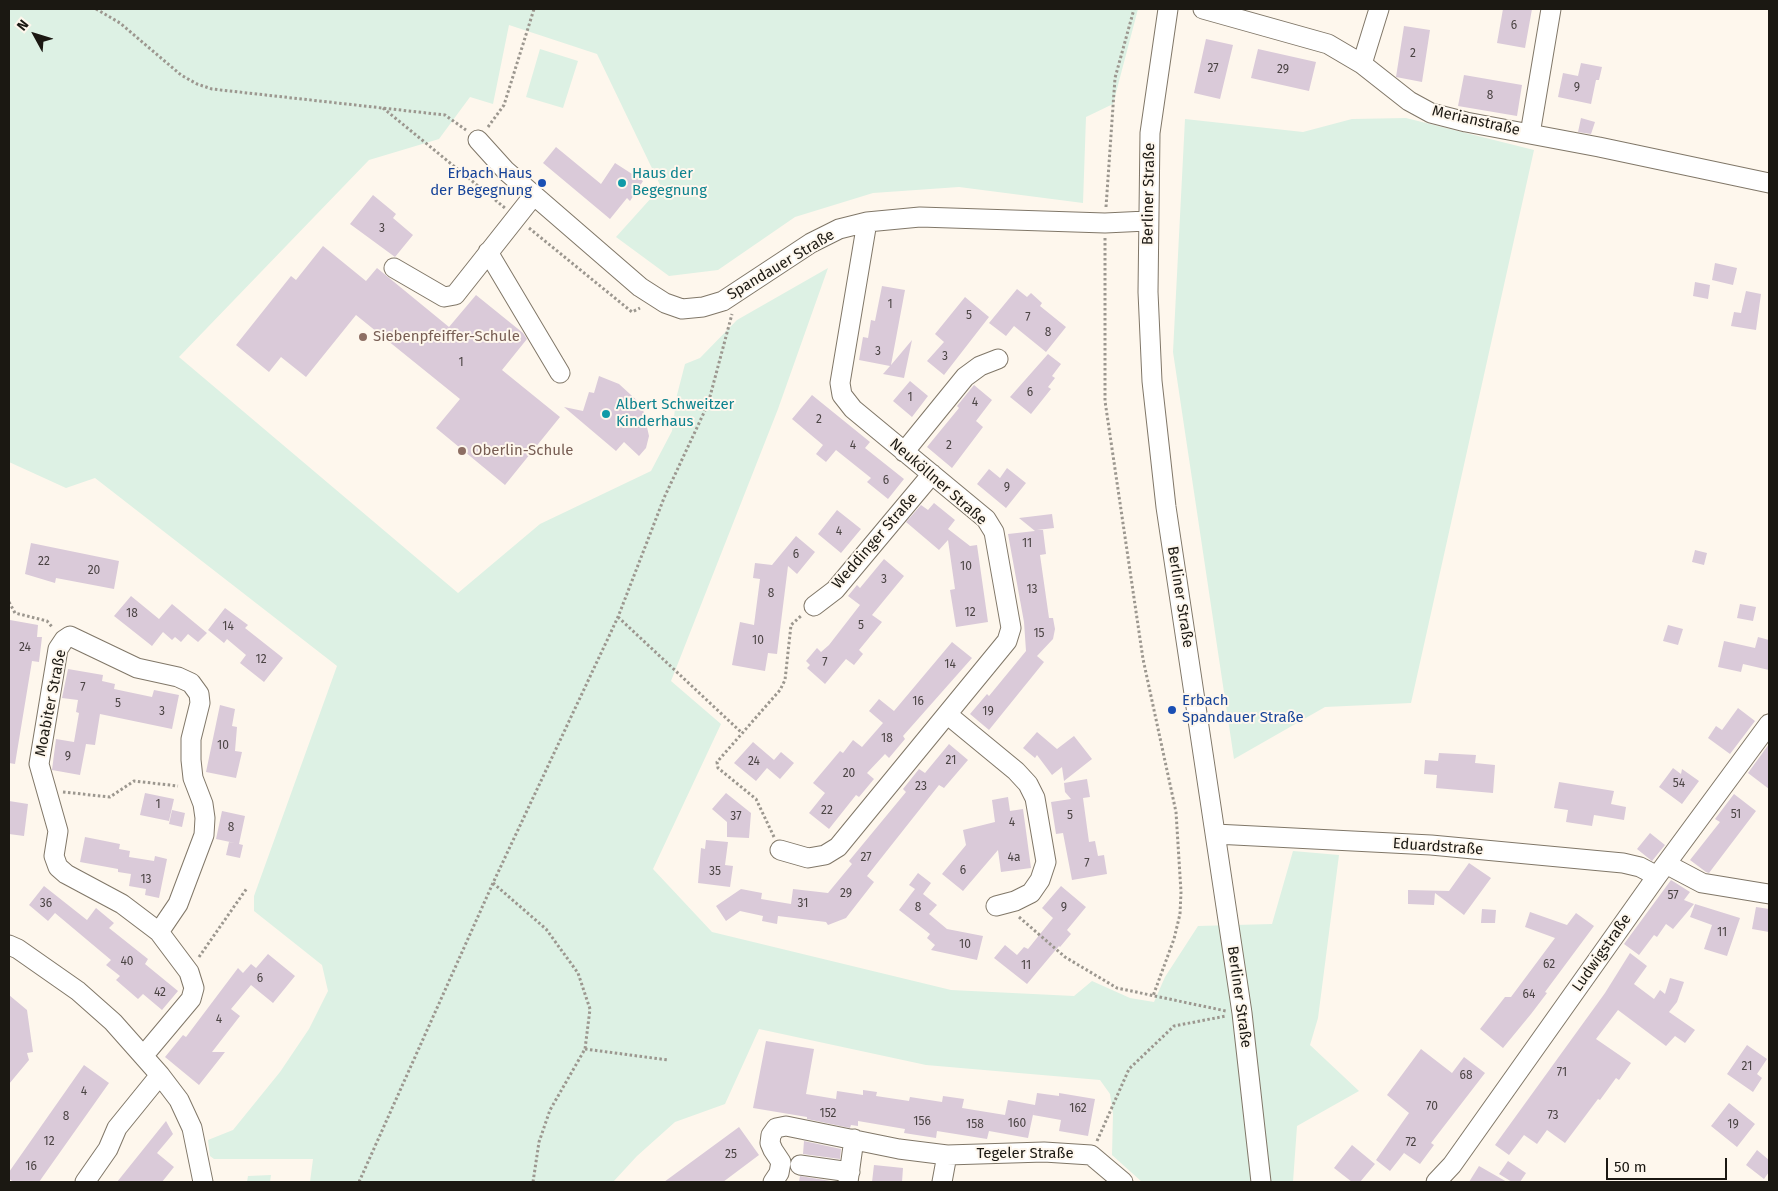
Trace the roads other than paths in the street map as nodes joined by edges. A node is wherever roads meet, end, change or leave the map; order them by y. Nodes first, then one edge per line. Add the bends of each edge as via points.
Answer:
1 (1168, 9) edge
2 (1203, 9) edge
3 (1379, 9) edge
4 (1551, 9) edge
5 (1362, 64) junction
6 (1530, 134) junction
7 (478, 140) road end
8 (1769, 183) edge
9 (534, 195) junction
10 (1147, 221) junction
11 (868, 222) junction
12 (488, 252) junction
13 (394, 268) dead end
14 (998, 359) dead end
15 (560, 373) dead end
16 (904, 452) junction
17 (932, 474) junction
18 (814, 606) road end
19 (948, 715) junction
20 (1769, 724) edge
21 (1215, 834) junction
22 (780, 850) road end
23 (1661, 870) junction
24 (1769, 894) edge
25 (1000, 905) road end
26 (159, 932) junction
27 (9, 945) edge
28 (144, 1055) junction
29 (160, 1075) junction
30 (854, 1139) junction
31 (947, 1154) junction
32 (800, 1165) dead end
33 (849, 1177) edge
34 (85, 1182) edge
35 (203, 1182) edge
36 (773, 1182) edge
37 (942, 1182) edge
38 (1123, 1182) edge
39 (1261, 1182) edge
40 (1436, 1182) edge

1 - 10 street, Berliner Straße via 1150,133
2 - 5 street, Merianstraße via 1328,44
3 - 5 street
4 - 6 street
5 - 6 street, Merianstraße via 1409,101 1432,113
6 - 8 street, Merianstraße
7 - 9 street, Spandauer Straße via 506,172
9 - 11 street, Spandauer Straße via 640,287 665,303 682,309 723,301 811,243 839,230
9 - 12 street
10 - 11 street, Spandauer Straße via 1105,232 920,217
10 - 21 street, Berliner Straße via 1152,382 1166,507
11 - 16 street, Neuköllner Straße via 840,383 842,396
12 - 13 street via 455,294 444,298
12 - 15 street
14 - 16 street via 965,377
16 - 17 street, Neuköllner Straße
17 - 18 street, Weddinger Straße via 834,590
17 - 19 street, Neuköllner Straße via 986,519 994,532 1011,628 1008,641
19 - 22 street, Neuköllner Straße via 838,847 826,855 808,858
19 - 25 street via 1016,771 1035,798 1046,862 1031,893
20 - 23 street, Ludwigstraße
21 - 23 street, Eduardstraße via 1431,845 1623,863
21 - 39 street, Berliner Straße via 1242,1013
23 - 24 street, Eduardstraße via 1702,883
23 - 40 street, Ludwigstraße via 1452,1165
26 - 26 street, Moabiter Straße via 178,904 204,835 205,818 190,760 199,694 191,683 178,677 138,668 70,636 58,649 39,764 58,831 54,856 58,867 66,874 122,904
26 - 28 street, Moabiter Straße via 189,972 194,988 190,999
27 - 28 street via 78,990
28 - 29 street
29 - 34 street via 117,1128 108,1149
29 - 35 street via 179,1100 192,1128
30 - 31 street, Tegeler Straße
30 - 33 street
30 - 36 street, Tegeler Straße via 786,1126 776,1128 770,1143 781,1162
31 - 37 street
31 - 38 street, Tegeler Straße via 1044,1152 1091,1155
32 - 33 street

